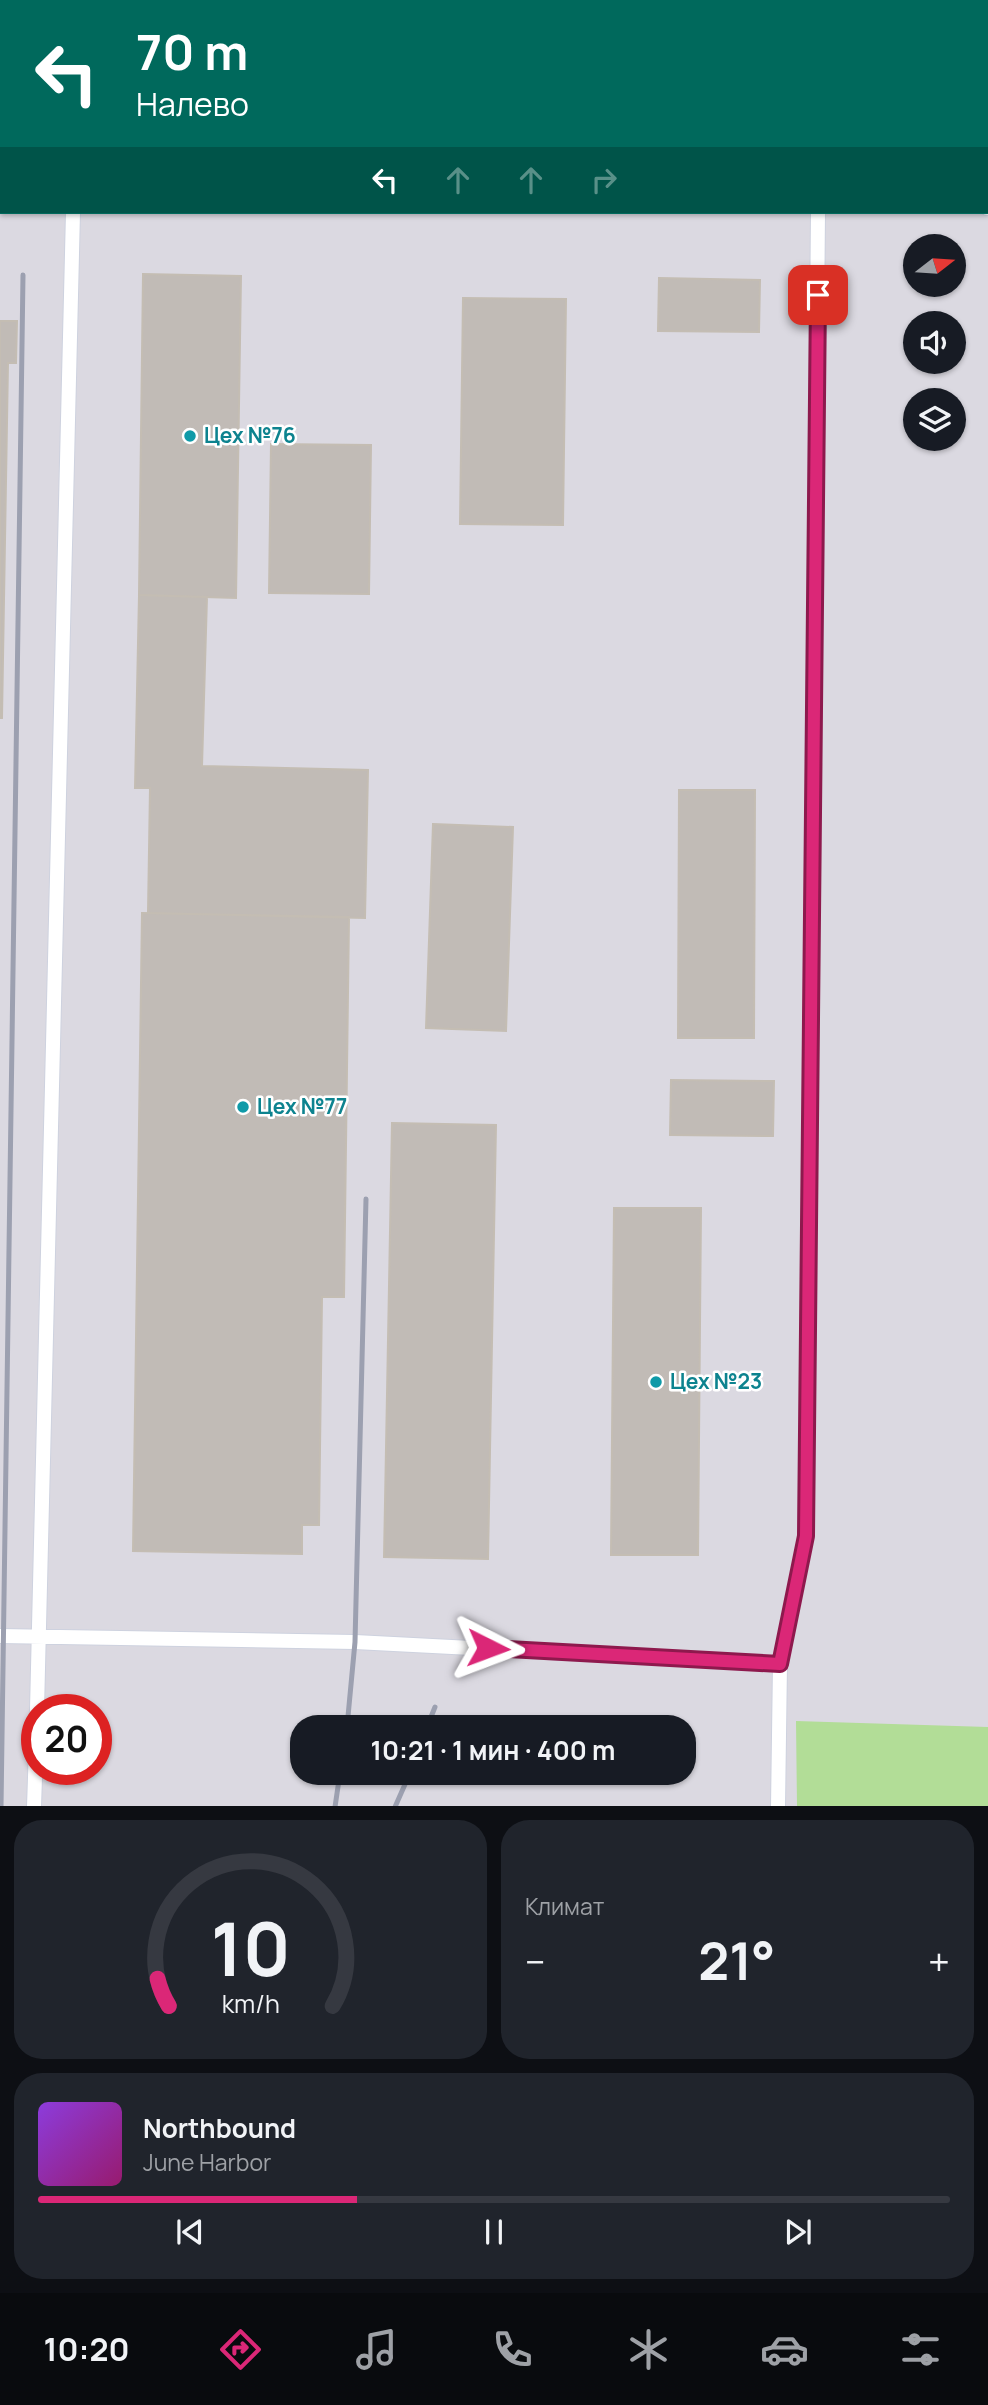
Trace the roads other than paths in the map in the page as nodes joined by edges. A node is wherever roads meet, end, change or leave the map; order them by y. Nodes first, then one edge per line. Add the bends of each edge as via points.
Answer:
1 (73, 214) edge
2 (818, 214) edge
3 (0, 1636) edge
4 (40, 1636) junction
5 (780, 1664) junction
6 (38, 1694) edge
7 (35, 1785) edge
8 (34, 1806) edge
9 (778, 1806) edge

1 - 4 lane
2 - 5 lane via 806,1536
3 - 4 lane
4 - 5 lane via 355,1642
4 - 6 lane
5 - 9 lane
7 - 8 lane

